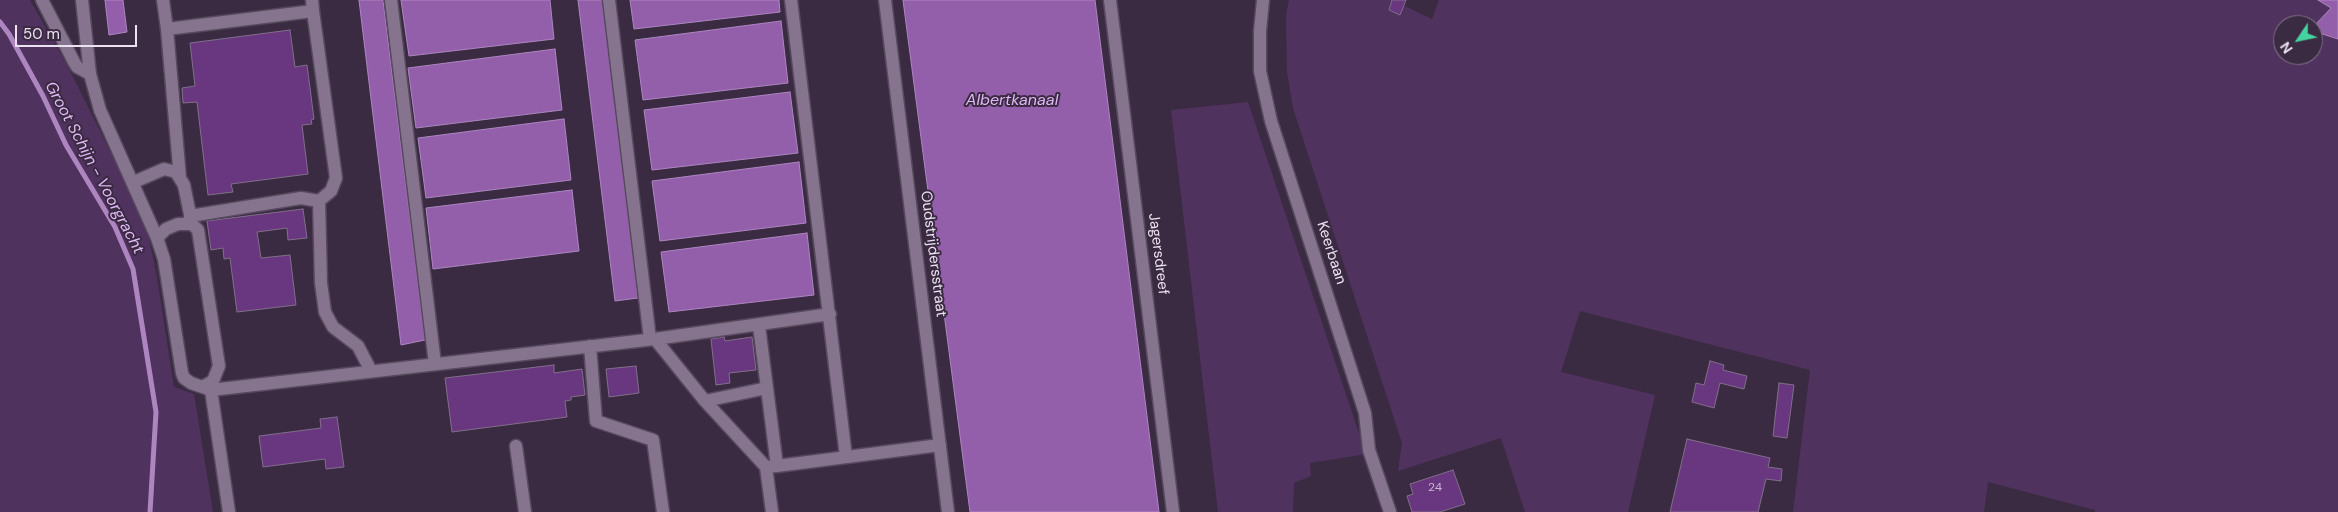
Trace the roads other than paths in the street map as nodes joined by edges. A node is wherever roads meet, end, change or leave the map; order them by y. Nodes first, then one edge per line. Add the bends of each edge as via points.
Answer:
1 (42, 0) edge
2 (82, 0) edge
3 (163, 0) edge
4 (391, 0) edge
5 (609, 0) edge
6 (791, 0) edge
7 (885, 0) edge
8 (1110, 0) edge
9 (1263, 0) edge
10 (313, 5) edge
11 (167, 29) junction
12 (90, 74) junction
13 (180, 178) junction
14 (134, 182) junction
15 (318, 201) junction
16 (191, 220) junction
17 (158, 238) junction
18 (830, 314) junction
19 (759, 326) junction
20 (653, 339) junction
21 (590, 346) junction
22 (435, 364) junction
23 (371, 371) junction
24 (208, 388) junction
25 (767, 388) junction
26 (705, 401) junction
27 (940, 445) junction
28 (516, 446) dead end
29 (846, 456) junction
30 (772, 467) junction
31 (228, 512) edge
32 (525, 512) edge
33 (663, 512) edge
34 (772, 512) edge
35 (948, 512) edge
36 (1174, 512) edge
37 (1390, 512) edge

1 - 12 street via 77,67
2 - 12 street
3 - 11 street
4 - 22 street
5 - 20 street
6 - 18 street
7 - 27 street, Oudstrijdersstraat
8 - 36 street, Jagersdreef
9 - 37 street, Keerbaan via 1260,71 1271,121 1365,413 1369,450
10 - 11 street
10 - 15 street via 336,178 331,191
11 - 13 street
12 - 14 street via 100,110
13 - 14 street via 176,172 164,169
13 - 16 street
14 - 17 street
15 - 16 street via 301,198
15 - 23 street via 325,312 333,327 358,346
16 - 17 street via 166,229
16 - 24 street via 198,230 220,366
17 - 24 street via 182,373 184,378
18 - 19 street
18 - 29 street
19 - 20 street
19 - 25 street
20 - 21 street
20 - 26 street
21 - 22 street
21 - 33 street via 596,421 653,440
22 - 23 street
23 - 24 street
24 - 31 street
25 - 26 street
25 - 30 street
26 - 30 street
27 - 29 street
27 - 35 street, Oudstrijdersstraat
28 - 32 street
29 - 30 street
30 - 34 street

